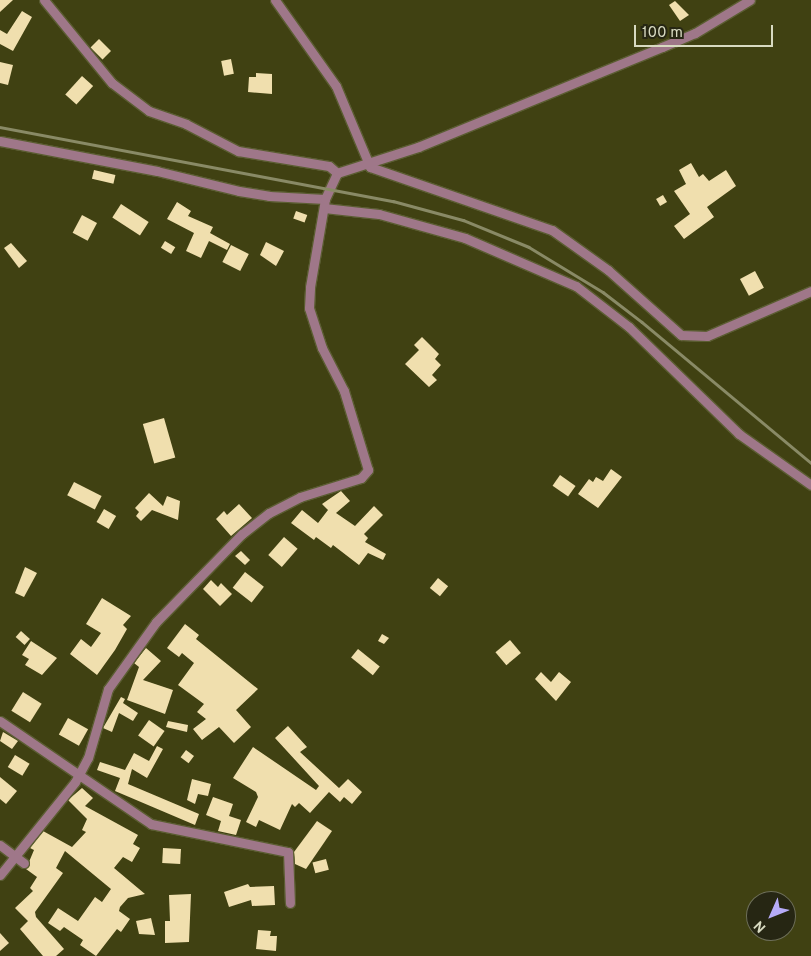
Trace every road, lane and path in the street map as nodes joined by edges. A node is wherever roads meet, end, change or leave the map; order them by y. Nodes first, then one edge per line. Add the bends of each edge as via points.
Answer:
1 (44, 0) edge
2 (275, 0) edge
3 (750, 0) edge
4 (0, 141) edge
5 (366, 163) junction
6 (337, 173) junction
7 (325, 203) junction
8 (811, 290) edge
9 (811, 485) edge
10 (0, 721) edge
11 (78, 776) junction
12 (0, 845) edge
13 (16, 857) junction
14 (24, 863) dead end
15 (0, 874) edge
16 (290, 903) dead end

1 - 6 street via 112,83 149,111 186,124 238,151 329,166
2 - 5 street via 336,86
3 - 5 street via 662,47 418,146
4 - 7 street via 157,171 239,191
5 - 6 street
5 - 8 street via 552,230 608,270 681,335 708,336
6 - 7 street
7 - 9 street via 465,238 576,286 629,328 739,434
7 - 11 street via 309,308 322,348 344,391 368,470 361,478 300,497 269,513 242,534 156,622 108,689 88,758
10 - 11 street
11 - 13 street
11 - 16 street via 151,824 182,833 288,852
12 - 13 street
13 - 14 street
13 - 15 street

